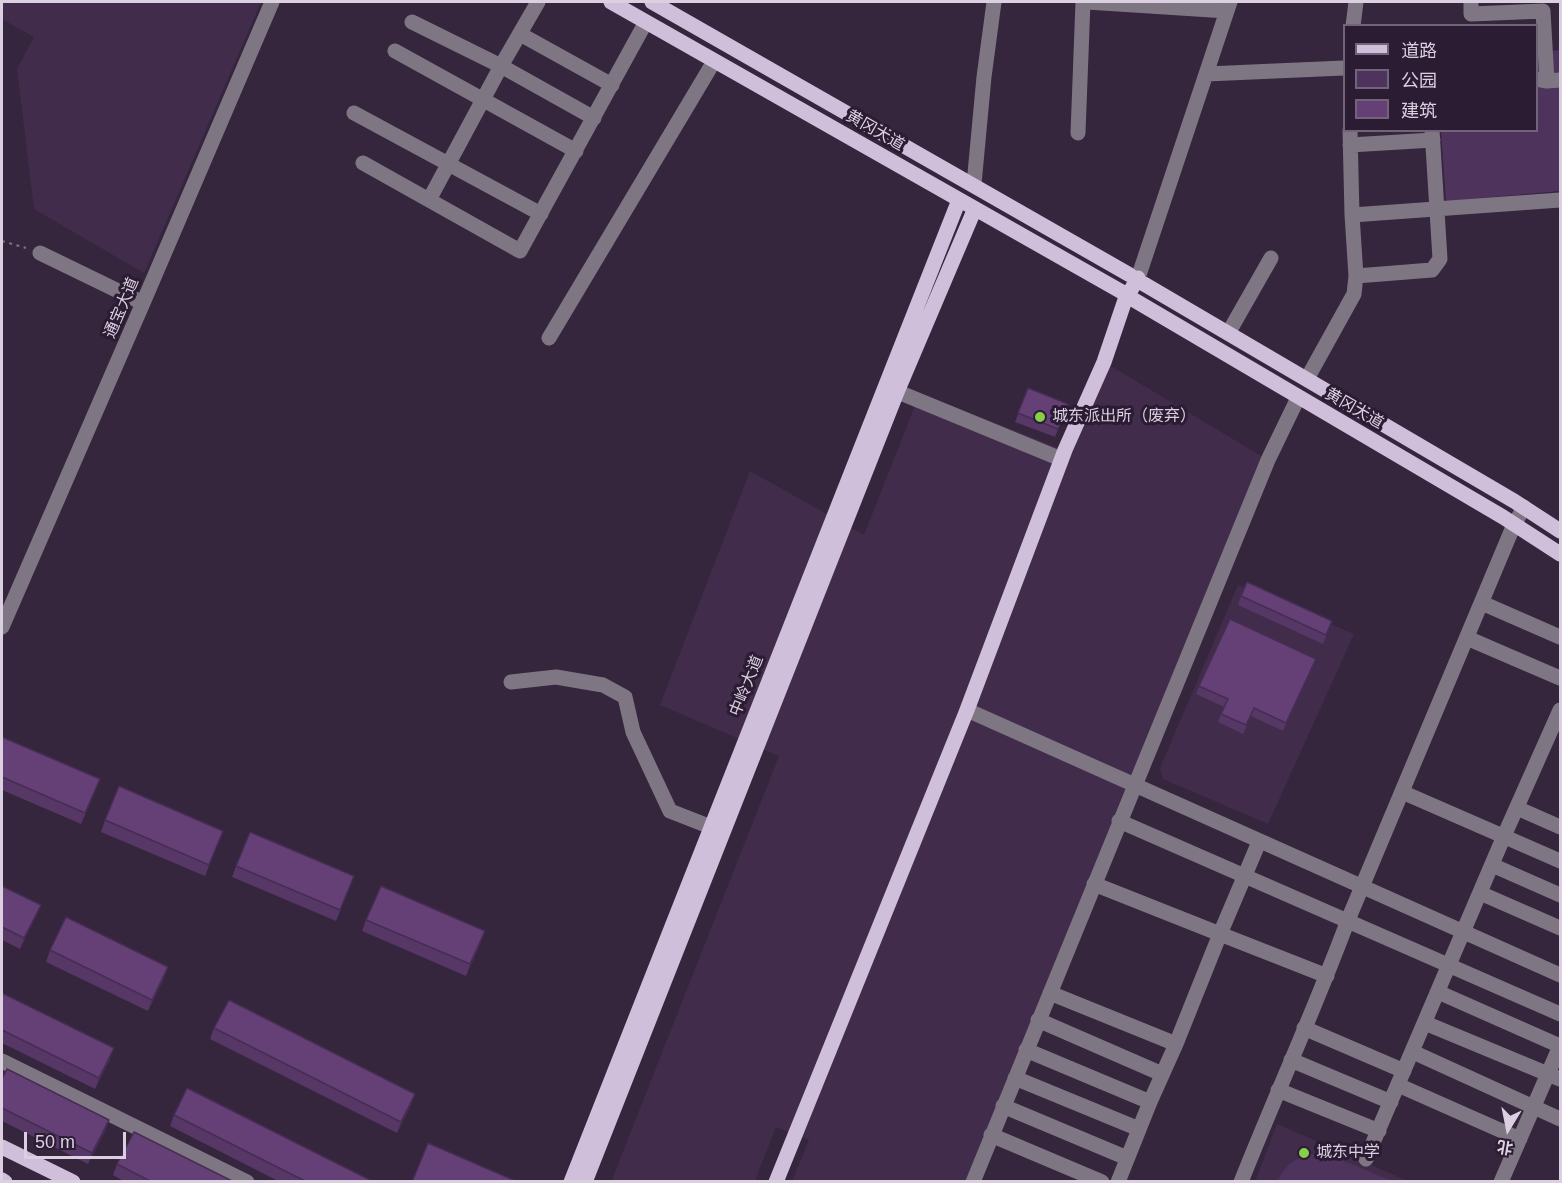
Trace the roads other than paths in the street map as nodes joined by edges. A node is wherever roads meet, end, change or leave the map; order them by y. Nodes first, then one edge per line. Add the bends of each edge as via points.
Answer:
1 (272, 2) edge
2 (538, 2) edge
3 (611, 2) edge
4 (652, 2) edge
5 (994, 2) edge
6 (1085, 2) edge
7 (1356, 2) edge
8 (1471, 2) edge
9 (1160, 4) edge
10 (1228, 6) edge
11 (1543, 6) edge
12 (412, 22) dead end
13 (1353, 24) edge
14 (642, 29) dead end
15 (520, 34) junction
16 (395, 51) dead end
17 (501, 66) junction
18 (710, 68) dead end
19 (1343, 68) edge
20 (1206, 74) junction
21 (1548, 80) edge
22 (612, 84) junction
23 (483, 100) junction
24 (354, 114) dead end
25 (594, 118) junction
26 (1078, 133) dead end
27 (1432, 135) edge
28 (1350, 138) edge
29 (576, 151) junction
30 (363, 163) dead end
31 (447, 164) junction
32 (974, 184) dead end
33 (429, 200) junction
34 (1560, 200) edge
35 (957, 205) dead end
36 (1437, 209) junction
37 (973, 213) dead end
38 (541, 214) junction
39 (1352, 215) junction
40 (40, 253) road end
41 (1272, 258) dead end
42 (1356, 276) junction
43 (1137, 279) junction
44 (143, 303) junction
45 (1230, 330) dead end
46 (549, 338) dead end
47 (1308, 376) dead end
48 (891, 389) junction
49 (1297, 400) dead end
50 (1061, 459) junction
51 (1524, 507) dead end
52 (1560, 531) edge
53 (1560, 554) edge
54 (1482, 603) junction
55 (2, 627) edge
56 (1560, 637) edge
57 (1467, 638) junction
58 (1560, 678) edge
59 (511, 682) dead end
60 (967, 710) junction
61 (1560, 710) edge
62 (1134, 786) junction
63 (1402, 792) junction
64 (1517, 808) junction
65 (1119, 821) junction
66 (711, 827) junction
67 (1560, 827) edge
68 (1504, 836) junction
69 (1259, 842) junction
70 (1560, 861) edge
71 (1492, 865) junction
72 (1245, 875) junction
73 (1094, 884) junction
74 (1362, 887) junction
75 (1480, 892) junction
76 (1560, 895) edge
77 (1348, 920) junction
78 (1560, 928) edge
79 (1464, 932) junction
80 (1220, 934) junction
81 (1449, 965) junction
82 (1560, 975) edge
83 (1327, 976) junction
84 (1438, 992) junction
85 (1050, 993) junction
86 (1560, 1014) edge
87 (1038, 1020) junction
88 (1425, 1023) junction
89 (1304, 1028) junction
90 (1176, 1044) junction
91 (1560, 1046) edge
92 (1026, 1050) junction
93 (1413, 1052) junction
94 (1291, 1060) junction
95 (2, 1061) edge
96 (1162, 1074) junction
97 (1554, 1076) edge
98 (1015, 1078) junction
99 (1401, 1078) junction
100 (1278, 1090) junction
101 (1150, 1102) junction
102 (1391, 1102) junction
103 (1003, 1106) junction
104 (1534, 1107) junction
105 (1560, 1119) edge
106 (1139, 1129) junction
107 (1378, 1131) junction
108 (992, 1135) junction
109 (1520, 1138) junction
110 (2, 1147) edge
111 (1127, 1158) junction
112 (1366, 1159) dead end
113 (73, 1182) edge
114 (247, 1182) edge
115 (571, 1182) edge
116 (585, 1182) edge
117 (776, 1182) edge
118 (973, 1182) edge
119 (1102, 1182) edge
120 (1118, 1182) edge
121 (1240, 1182) edge
122 (1502, 1182) edge

1 - 44 street, 通宝大道
2 - 15 street
3 - 53 main road, 黄冈大道 via 1125,295
4 - 43 main road, 黄冈大道
5 - 32 street
6 - 9 street
6 - 26 street
7 - 13 street
8 - 11 street via 1471,14
9 - 10 street
10 - 20 street
11 - 21 street
12 - 17 street
14 - 22 street
15 - 17 street
15 - 22 street
16 - 23 street
17 - 23 street
17 - 25 street
18 - 46 street
19 - 20 street
20 - 43 street
22 - 25 street
23 - 29 street
23 - 31 street
24 - 31 street
25 - 29 street
27 - 28 street
27 - 36 street
28 - 39 street
29 - 38 street
30 - 33 street
31 - 33 street
31 - 38 street
33 - 38 street via 520,251
34 - 36 street
35 - 48 main road, 中岭大道
36 - 39 street
36 - 42 street via 1440,259 1432,270
37 - 48 main road, 中岭大道
39 - 42 street
40 - 44 street
41 - 45 street
42 - 47 street via 1354,294
43 - 50 main road
43 - 52 main road, 黄冈大道
44 - 55 street, 通宝大道
48 - 50 street
48 - 66 main road, 中岭大道
48 - 116 main road, 中岭大道
49 - 62 street via 1268,460
50 - 60 main road
51 - 54 street
54 - 56 street
54 - 57 street
57 - 58 street
57 - 63 street
59 - 66 street via 556,676 603,685 625,697 633,732 670,811
60 - 62 street
60 - 117 main road
61 - 64 street
62 - 65 street
62 - 69 street
63 - 68 street
63 - 74 street
64 - 67 street
64 - 68 street
65 - 72 street
65 - 73 street
66 - 115 main road, 中岭大道
68 - 70 street
68 - 71 street
69 - 72 street
69 - 74 street
71 - 75 street
71 - 76 street
72 - 77 street
72 - 80 street
73 - 80 street
73 - 85 street
74 - 77 street
74 - 79 street
75 - 78 street
75 - 79 street
77 - 81 street
77 - 83 street
79 - 81 street
79 - 82 street
80 - 83 street
80 - 90 street
81 - 84 street
81 - 86 street
83 - 89 street
84 - 88 street
84 - 91 street
85 - 87 street
85 - 90 street
87 - 92 street
87 - 96 street
88 - 93 street
88 - 97 street
89 - 94 street
89 - 99 street
90 - 96 street
91 - 97 street
92 - 98 street
92 - 101 street
93 - 99 street
93 - 104 street
94 - 100 street
94 - 102 street
95 - 114 street
96 - 101 street
97 - 104 street
98 - 103 street
98 - 106 street
99 - 102 street
99 - 109 street
100 - 107 street
100 - 121 street
101 - 106 street
102 - 107 street
103 - 108 street
103 - 111 street
104 - 105 street
104 - 109 street
106 - 111 street
107 - 112 street
108 - 118 street
108 - 119 street
109 - 122 street
110 - 113 main road
111 - 120 street

